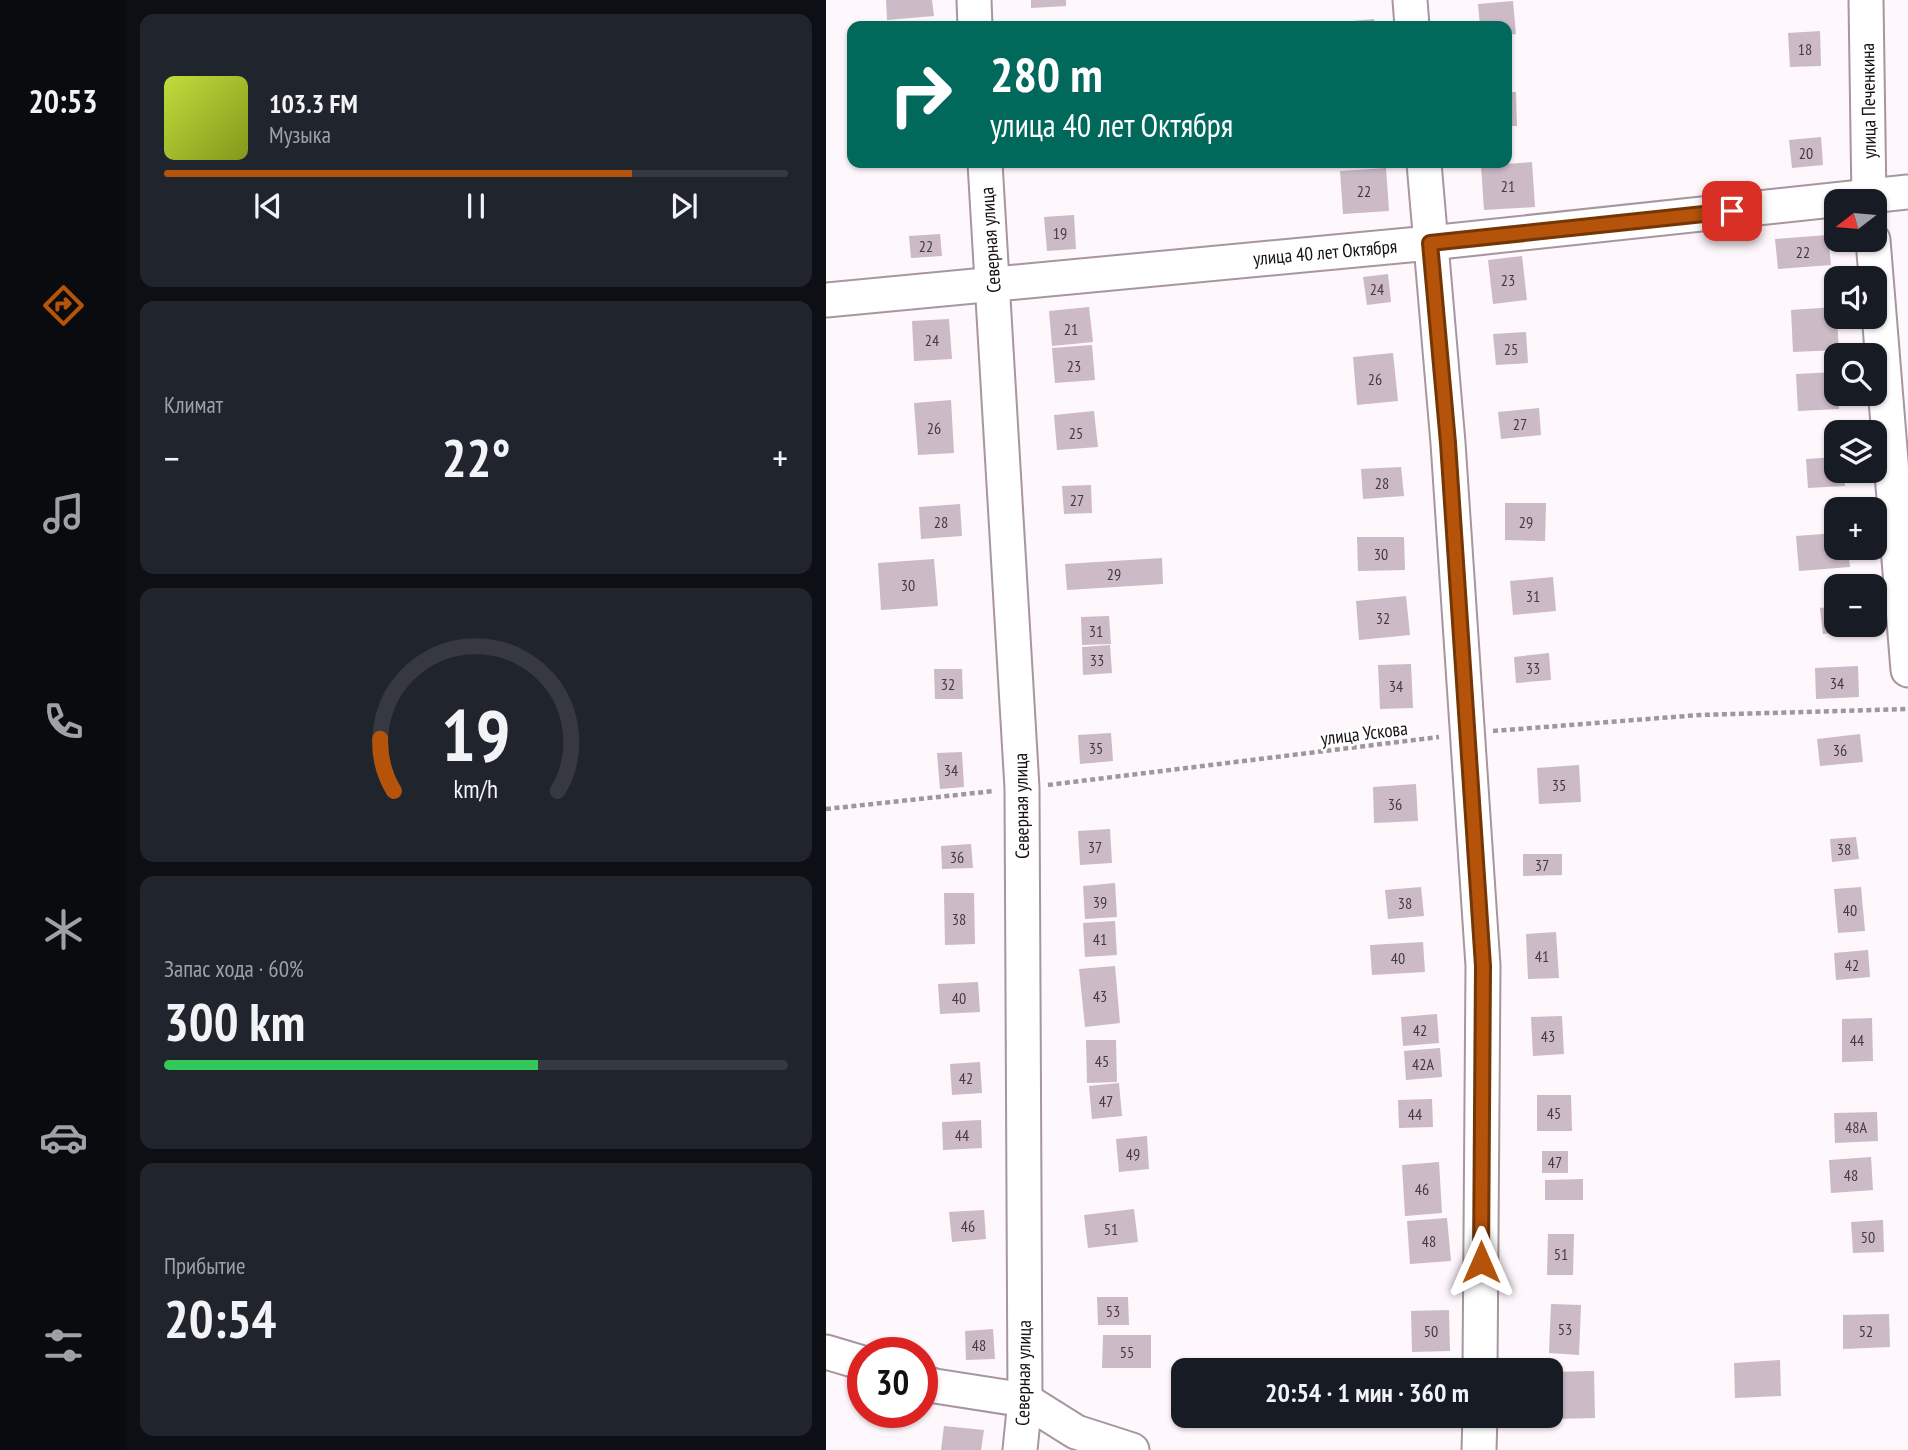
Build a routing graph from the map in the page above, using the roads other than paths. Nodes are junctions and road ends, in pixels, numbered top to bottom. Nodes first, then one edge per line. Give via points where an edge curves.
1 (974, 0) edge
2 (1410, 0) edge
3 (1866, 0) edge
4 (975, 21) edge
5 (1412, 21) edge
6 (985, 168) edge
7 (1424, 168) edge
8 (1869, 189) edge
9 (1908, 192) edge
10 (1887, 196) edge
11 (1824, 204) edge
12 (1430, 243) junction
13 (1874, 252) edge
14 (993, 284) junction
15 (826, 300) edge
16 (1908, 670) edge
17 (826, 1352) edge
18 (847, 1358) edge
19 (1480, 1358) edge
20 (938, 1386) edge
21 (1025, 1400) junction
22 (1480, 1428) edge
23 (1020, 1450) edge
24 (1132, 1450) edge
25 (1479, 1450) edge

1 - 4 street
2 - 5 street
3 - 8 street, улица Печенкина
6 - 14 street, Северная улица
7 - 12 street
9 - 10 street, улица 40 лет Октября
11 - 12 street, улица 40 лет Октября
12 - 14 street, улица 40 лет Октября
12 - 19 street via 1483,966
13 - 16 street
14 - 15 street, улица 40 лет Октября
14 - 21 street, Северная улица via 1022,788
17 - 18 street
20 - 21 street
21 - 23 street, Северная улица
21 - 24 street via 1076,1432
22 - 25 street

